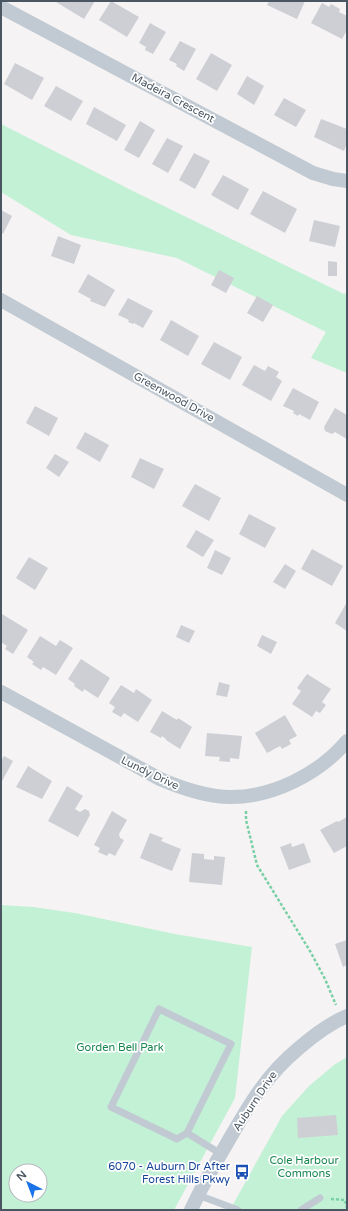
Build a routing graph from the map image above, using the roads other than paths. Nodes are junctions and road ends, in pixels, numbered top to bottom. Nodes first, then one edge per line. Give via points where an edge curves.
1 (1, 7) edge
2 (347, 181) edge
3 (1, 300) edge
4 (347, 495) edge
5 (1, 692) edge
6 (347, 741) edge
7 (344, 1017) edge
8 (187, 1133) junction
9 (221, 1154) junction
10 (198, 1195) junction
11 (320, 1198) road end
12 (191, 1210) edge
13 (238, 1210) edge
14 (301, 1210) edge

1 - 2 street, Madeira Crescent via 313,173
3 - 4 street, Greenwood Drive
5 - 6 street, Lundy Drive via 160,779 184,788 227,797 248,796 297,780 319,767
7 - 9 street, Auburn Drive via 312,1036 277,1068 247,1108
8 - 8 lane via 231,1044 158,1009 111,1107 177,1139
8 - 9 lane
9 - 10 street, Auburn Drive
10 - 12 street, Auburn Drive
10 - 13 lane
11 - 14 lane

